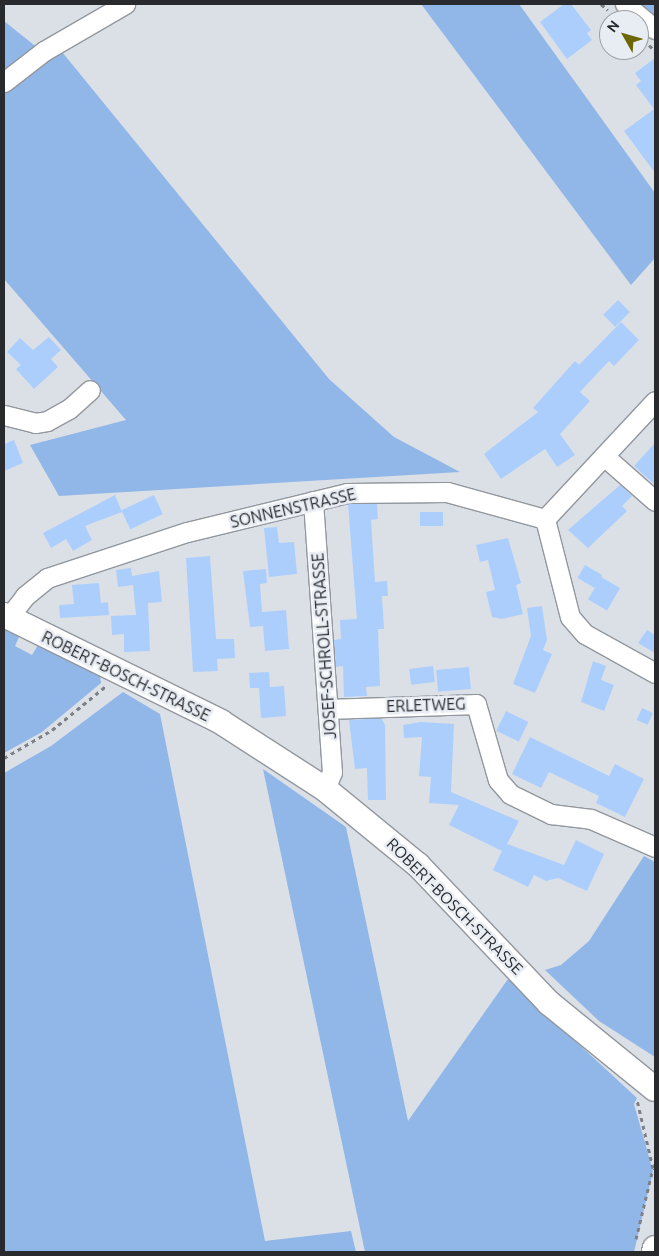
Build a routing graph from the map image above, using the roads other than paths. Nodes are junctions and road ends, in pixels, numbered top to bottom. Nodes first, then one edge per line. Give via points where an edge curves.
1 (125, 4) edge
2 (625, 4) edge
3 (655, 30) edge
4 (4, 82) edge
5 (90, 390) dead end
6 (655, 401) edge
7 (4, 415) edge
8 (604, 456) junction
9 (313, 501) junction
10 (655, 501) edge
11 (545, 518) junction
12 (6, 617) edge
13 (655, 674) edge
14 (328, 709) junction
15 (325, 789) junction
16 (655, 848) edge
17 (652, 1086) edge

1 - 4 street via 44,51
2 - 3 street
5 - 7 street via 69,409 47,421 35,423
6 - 8 street
8 - 10 street
8 - 11 street
9 - 11 street, SONNENSTRASSE via 382,490 447,492
9 - 12 street, SONNENSTRASSE via 187,532 58,573 28,593
9 - 14 street, JOSEF-SCHROLL-STRASSE
11 - 13 street via 570,617 585,634
12 - 15 main road, ROBERT-BOSCH-STRASSE via 221,722
14 - 15 street, JOSEF-SCHROLL-STRASSE via 332,772
14 - 16 street, ERLETWEG via 476,704 498,780 510,794 551,814 591,819
15 - 17 main road, ROBERT-BOSCH-STRASSE via 418,864 549,1003

